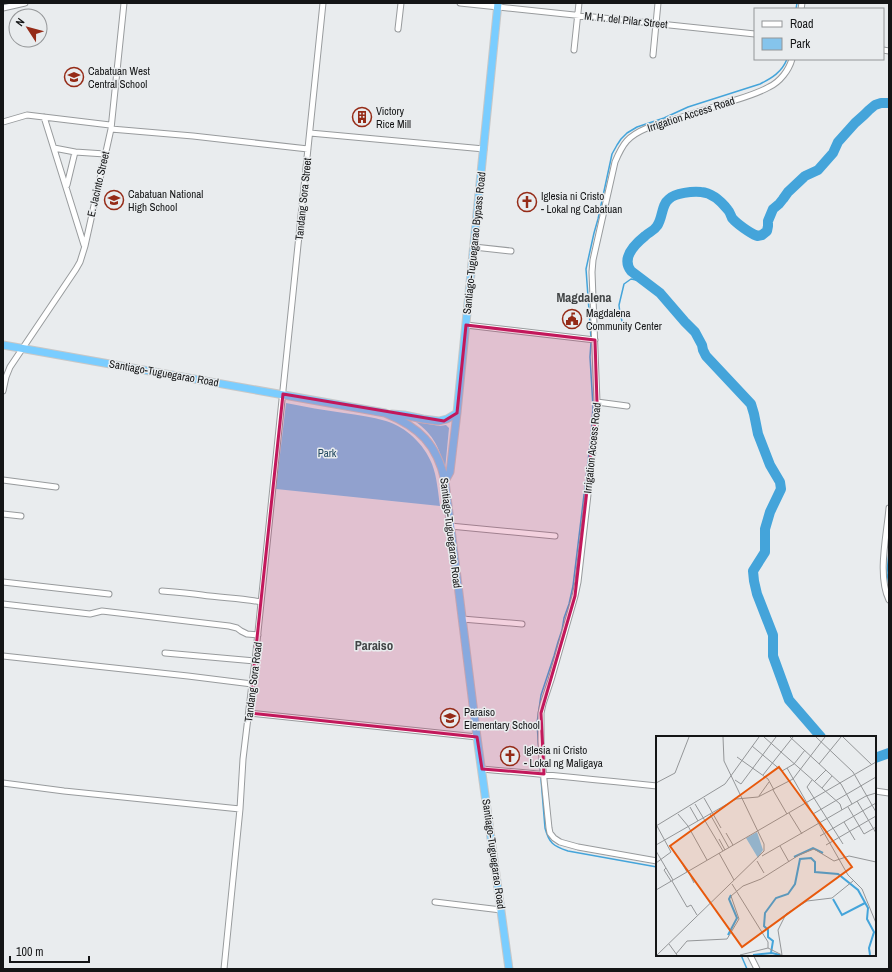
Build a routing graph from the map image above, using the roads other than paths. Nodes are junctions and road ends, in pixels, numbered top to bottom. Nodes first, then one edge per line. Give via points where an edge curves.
1 (25, 3) edge
2 (124, 3) edge
3 (323, 3) edge
4 (401, 3) edge
5 (460, 3) edge
6 (580, 3) edge
7 (658, 3) edge
8 (498, 5) edge
9 (3, 8) edge
10 (578, 15) junction
11 (656, 23) junction
12 (398, 29) dead end
13 (754, 34) edge
14 (574, 50) dead end
15 (653, 55) dead end
16 (792, 60) edge
17 (44, 117) junction
18 (3, 122) edge
19 (111, 127) junction
20 (310, 133) junction
21 (54, 148) junction
22 (308, 149) junction
23 (484, 149) junction
24 (76, 152) junction
25 (105, 154) junction
26 (66, 186) junction
27 (85, 246) junction
28 (474, 247) junction
29 (510, 251) dead end
30 (466, 325) junction
31 (595, 340) junction
32 (3, 345) edge
33 (23, 348) junction
34 (3, 391) edge
35 (284, 394) junction
36 (597, 402) junction
37 (627, 406) dead end
38 (385, 413) junction
39 (457, 413) junction
40 (3, 480) edge
41 (445, 481) junction
42 (56, 487) dead end
43 (889, 508) edge
44 (3, 514) edge
45 (21, 516) dead end
46 (450, 526) junction
47 (555, 536) dead end
48 (3, 582) edge
49 (162, 591) dead end
50 (109, 594) dead end
51 (889, 600) edge
52 (261, 602) junction
53 (3, 604) edge
54 (462, 619) junction
55 (522, 624) dead end
56 (258, 635) junction
57 (165, 653) dead end
58 (3, 656) edge
59 (255, 661) junction
60 (252, 684) junction
61 (249, 714) junction
62 (477, 738) junction
63 (482, 769) junction
64 (544, 774) junction
65 (3, 783) edge
66 (656, 786) edge
67 (876, 791) edge
68 (889, 793) edge
69 (240, 809) junction
70 (656, 861) edge
71 (435, 902) dead end
72 (501, 910) junction
73 (750, 956) edge
74 (224, 969) edge
75 (509, 969) edge
76 (757, 969) edge

1 - 9 street
2 - 19 street, E. Jacinto Street
3 - 20 street, Tandang Sora Street
4 - 12 street
5 - 8 street, M. H. del Pilar Street
6 - 10 street
7 - 11 street
8 - 10 street, M. H. del Pilar Street
8 - 23 highway, Santiago-Tuguegarao Bypass Road
10 - 11 street, M. H. del Pilar Street
10 - 14 street
11 - 13 street, M. H. del Pilar Street
11 - 15 street
16 - 31 street, Irrigation Access Road via 779,80 769,87 647,128 629,138 622,147 615,162 592,266
17 - 18 street via 27,115
17 - 19 street
17 - 21 street
19 - 22 street
19 - 25 street, E. Jacinto Street
20 - 22 street, Tandang Sora Street
20 - 23 street
21 - 24 street
21 - 26 street
22 - 35 street, Tandang Sora Street
23 - 28 highway, Santiago-Tuguegarao Bypass Road
24 - 25 street
24 - 26 street
25 - 27 street, E. Jacinto Street
26 - 27 street
27 - 33 street, E. Jacinto Street via 76,269
28 - 29 street
28 - 30 highway, Santiago-Tuguegarao Bypass Road
30 - 31 street
30 - 39 highway, Santiago-Tuguegarao Bypass Road
31 - 36 street, Irrigation Access Road
32 - 33 highway, Santiago-Tuguegarao Road
33 - 34 street, E. Jacinto Street via 8,372
33 - 35 highway, Santiago-Tuguegarao Road
35 - 38 highway, Santiago-Tuguegarao Road
35 - 52 street, Tandang Sora Road
36 - 37 street
36 - 64 street, Irrigation Access Road via 575,596 541,713
38 - 39 highway via 439,421
38 - 41 highway, Santiago-Tuguegarao Road via 420,432 437,456
39 - 41 highway, Santiago-Tuguegarao Bypass Road via 450,472
40 - 42 street
41 - 46 highway, Santiago-Tuguegarao Road
43 - 51 street via 883,570
44 - 45 street
46 - 47 street
46 - 54 highway, Santiago-Tuguegarao Road
48 - 50 street
49 - 52 street
52 - 56 street, Tandang Sora Road
53 - 56 street via 90,614 102,611 229,626 247,634
54 - 55 street
54 - 62 highway, Santiago-Tuguegarao Road
56 - 59 street, Tandang Sora Road
57 - 59 street
58 - 60 street
59 - 60 street, Tandang Sora Road
60 - 61 street, Tandang Sora Road
61 - 62 street
61 - 69 street, Tandang Sora Road
62 - 63 highway, Santiago-Tuguegarao Road
63 - 64 street
63 - 72 highway, Santiago-Tuguegarao Road
64 - 66 street
64 - 70 street, Irrigation Access Road via 549,828 554,838 578,847
65 - 69 street
67 - 68 street
69 - 74 street, Tandang Sora Road
71 - 72 street
72 - 75 highway, Santiago-Tuguegarao Road
73 - 76 street

